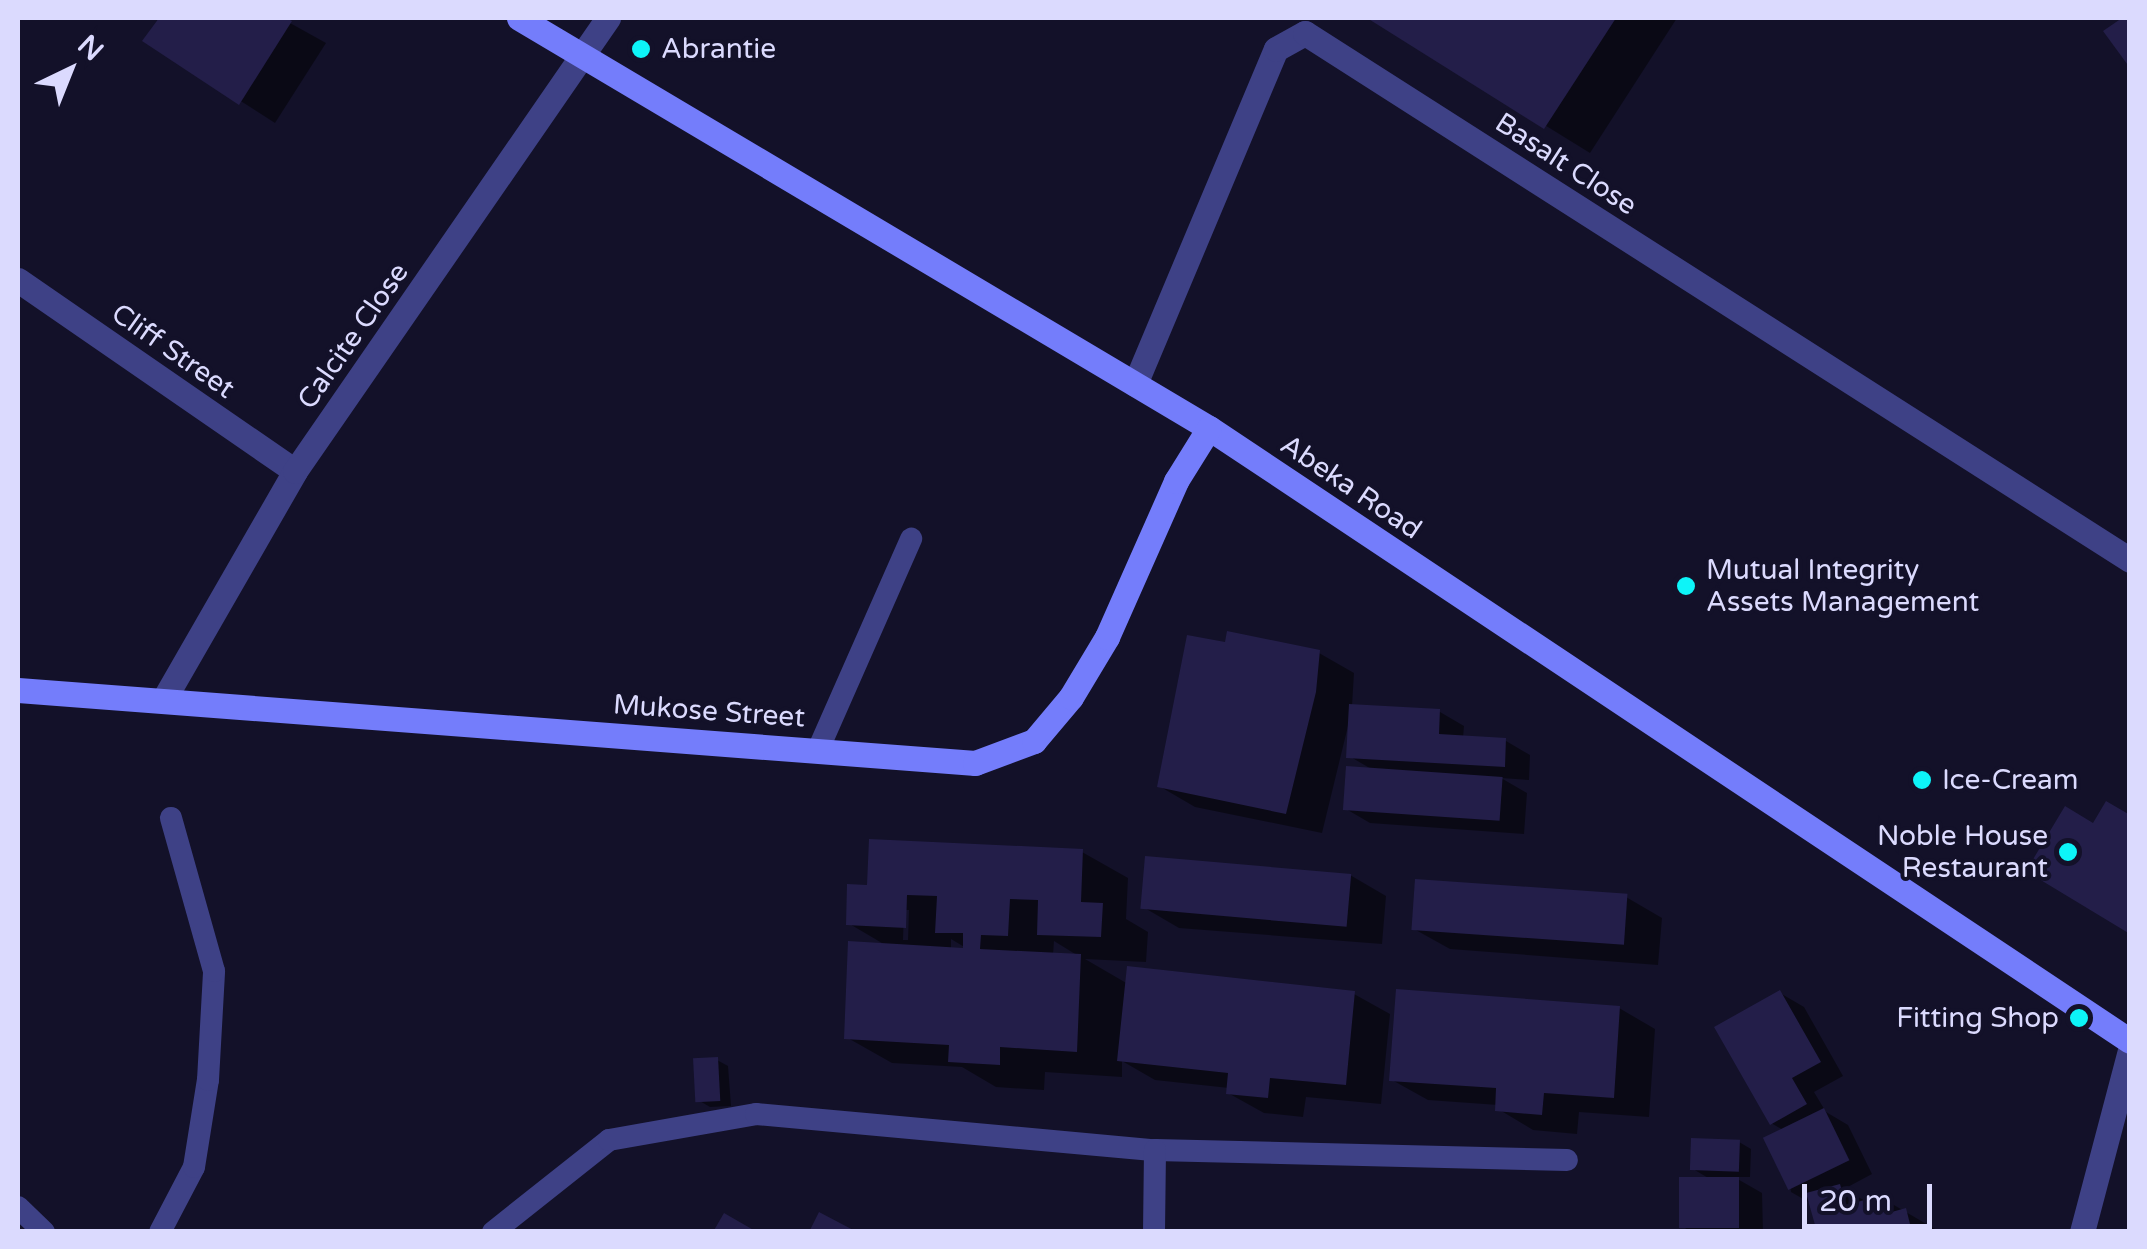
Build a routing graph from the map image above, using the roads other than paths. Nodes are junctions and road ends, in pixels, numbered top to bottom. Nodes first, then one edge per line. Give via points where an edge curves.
1 (519, 18) edge
2 (608, 18) edge
3 (584, 58) junction
4 (18, 280) edge
5 (1135, 384) junction
6 (1208, 428) junction
7 (295, 471) junction
8 (911, 539) dead end
9 (2130, 560) edge
10 (18, 690) edge
11 (164, 699) junction
12 (818, 750) junction
13 (171, 818) dead end
14 (2130, 1041) edge
15 (2130, 1050) edge
16 (1155, 1150) junction
17 (1567, 1160) dead end
18 (18, 1207) edge
19 (44, 1232) edge
20 (160, 1232) edge
21 (493, 1232) edge
22 (1154, 1232) edge
23 (2082, 1232) edge

1 - 3 street, Abeka Road
2 - 3 street, Calcite Close
3 - 5 street, Abeka Road
3 - 7 street, Calcite Close
4 - 7 street, Cliff Street
5 - 6 street, Abeka Road
5 - 9 street, Basalt Close via 1276,50 1304,33
6 - 12 street, Mukose Street via 1176,481 1108,637 1034,741 976,762
6 - 14 street, Abeka Road
7 - 11 street, Calcite Close
8 - 12 lane
10 - 11 street, Mukose Street
11 - 12 street, Mukose Street
13 - 20 lane via 214,971 208,1080 194,1167
15 - 23 street
16 - 17 lane
16 - 21 lane via 756,1114 609,1140
16 - 22 lane
18 - 19 lane

